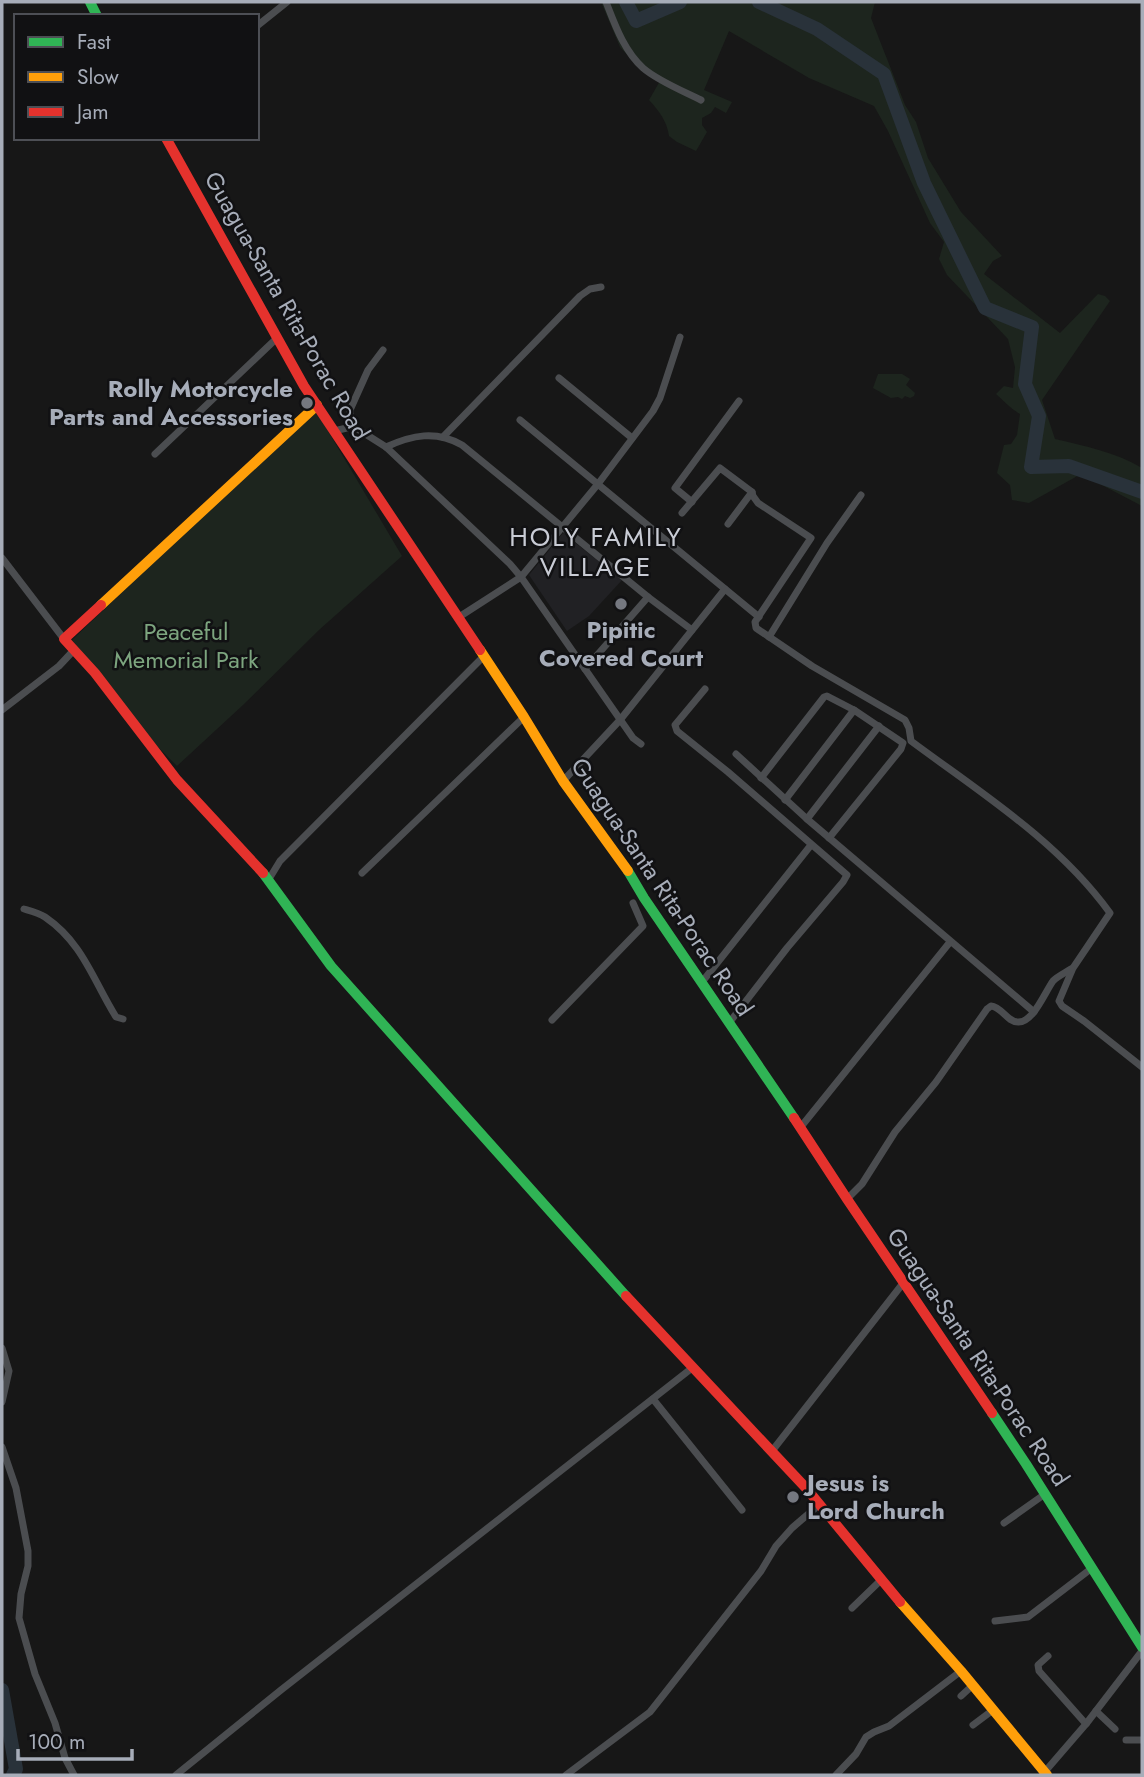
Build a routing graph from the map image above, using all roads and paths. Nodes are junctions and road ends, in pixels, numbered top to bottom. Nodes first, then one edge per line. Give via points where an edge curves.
1 (287, 2) edge
2 (606, 2) edge
3 (259, 24) edge
4 (701, 100) dead end
5 (167, 140) edge
6 (601, 287) dead end
7 (680, 337) dead end
8 (277, 338) junction
9 (383, 350) dead end
10 (559, 378) dead end
11 (739, 401) dead end
12 (317, 405) junction
13 (520, 420) dead end
14 (351, 427) junction
15 (334, 431) junction
16 (443, 437) junction
17 (632, 438) junction
18 (386, 447) junction
19 (155, 454) dead end
20 (598, 484) junction
21 (752, 492) junction
22 (861, 495) dead end
23 (692, 502) junction
24 (682, 513) dead end
25 (728, 524) dead end
26 (562, 527) junction
27 (2, 558) edge
28 (521, 577) junction
29 (724, 589) junction
30 (648, 597) junction
31 (459, 617) junction
32 (759, 617) junction
33 (692, 630) junction
34 (769, 637) junction
35 (64, 639) junction
36 (74, 650) junction
37 (484, 657) junction
38 (585, 669) junction
39 (705, 689) dead end
40 (854, 709) junction
41 (2, 710) edge
42 (524, 717) junction
43 (621, 720) junction
44 (878, 726) junction
45 (641, 744) dead end
46 (736, 754) dead end
47 (761, 778) junction
48 (563, 781) junction
49 (785, 800) junction
50 (807, 819) junction
51 (829, 838) junction
52 (811, 845) junction
53 (362, 873) dead end
54 (269, 879) junction
55 (633, 903) dead end
56 (24, 909) dead end
57 (950, 942) junction
58 (1073, 968) junction
59 (702, 982) junction
60 (1048, 989) junction
61 (1062, 993) junction
62 (1034, 1012) junction
63 (123, 1019) dead end
64 (552, 1020) dead end
65 (729, 1023) junction
66 (1142, 1067) edge
67 (800, 1128) junction
68 (847, 1199) junction
69 (904, 1282) junction
70 (2, 1348) edge
71 (692, 1368) junction
72 (653, 1399) junction
73 (2, 1402) edge
74 (2, 1447) edge
75 (772, 1451) junction
76 (1045, 1494) junction
77 (820, 1504) junction
78 (742, 1510) dead end
79 (1004, 1523) dead end
80 (1092, 1568) junction
81 (881, 1580) junction
82 (852, 1608) dead end
83 (995, 1621) dead end
84 (1142, 1649) edge
85 (1048, 1656) dead end
86 (961, 1671) junction
87 (973, 1685) junction
88 (961, 1696) dead end
89 (993, 1710) junction
90 (1096, 1711) junction
91 (1086, 1724) junction
92 (973, 1725) dead end
93 (1115, 1729) dead end
94 (1126, 1740) dead end
95 (1142, 1740) edge
96 (1044, 1774) edge
97 (74, 1775) edge
98 (176, 1775) edge
99 (566, 1775) edge
100 (836, 1775) edge

1 - 3 street
2 - 4 street via 627,49 645,70
5 - 8 street, Guagua-Santa Rita-Porac Road
6 - 16 street via 580,296
7 - 17 street via 660,398
8 - 12 street, Guagua-Santa Rita-Porac Road
8 - 19 street
9 - 14 street via 349,410
10 - 17 street
11 - 23 street via 675,488
12 - 15 street, Guagua-Santa Rita-Porac Road
12 - 35 street
13 - 20 street
14 - 15 street
14 - 18 street
15 - 31 street, Guagua-Santa Rita-Porac Road
16 - 18 street via 415,436
16 - 26 street via 471,451
17 - 20 street
18 - 28 street
20 - 26 street
20 - 29 street
21 - 23 street via 720,468
21 - 25 street
21 - 32 street via 758,503 811,538
22 - 34 street
23 - 24 street
26 - 28 street
26 - 30 street
27 - 35 street
28 - 31 street
28 - 38 street
29 - 32 street
29 - 33 street
30 - 33 street
30 - 38 street
31 - 37 street, Guagua-Santa Rita-Porac Road
32 - 34 street via 754,625
33 - 43 street
34 - 58 street via 905,720 911,741 996,802 1093,889 1110,913
35 - 36 street
36 - 41 street
36 - 54 street via 177,780
37 - 42 street, Guagua-Santa Rita-Porac Road
37 - 54 street via 280,861
38 - 43 street
39 - 52 street via 675,728
40 - 44 street
40 - 47 street via 824,697
40 - 49 street
42 - 48 street, Guagua-Santa Rita-Porac Road
42 - 53 street
43 - 45 street
43 - 48 street
44 - 50 street
44 - 51 street via 903,746
46 - 47 street
47 - 49 street
48 - 59 street, Guagua-Santa Rita-Porac Road
49 - 50 street
50 - 51 street
51 - 57 street
52 - 59 street
52 - 65 street via 847,875
54 - 71 street via 331,966
55 - 64 street via 643,926
56 - 63 street via 43,915 63,932 93,972 116,1017
57 - 62 street
57 - 67 street
58 - 60 street via 1055,978
58 - 61 street
59 - 65 street, Guagua-Santa Rita-Porac Road
60 - 61 street
60 - 62 street
61 - 66 street via 1062,1006
62 - 68 street via 1020,1023 991,1006
65 - 67 street, Guagua-Santa Rita-Porac Road
67 - 68 street, Guagua-Santa Rita-Porac Road
68 - 69 street, Guagua-Santa Rita-Porac Road
69 - 75 street
69 - 76 street, Guagua-Santa Rita-Porac Road
70 - 73 street via 9,1371
71 - 72 street
71 - 75 street
72 - 78 street
72 - 98 street
74 - 97 street via 16,1488 28,1551 19,1618
75 - 77 street
76 - 79 street
76 - 80 street, Guagua-Santa Rita-Porac Road
77 - 81 street
77 - 99 street via 776,1546 650,1713
80 - 83 street via 1028,1617
80 - 84 street, Guagua-Santa Rita-Porac Road
81 - 82 street
81 - 86 street
84 - 90 street
85 - 91 street via 1038,1671
86 - 87 street
86 - 100 street via 889,1726 866,1737
87 - 88 street
87 - 89 street
89 - 92 street
89 - 96 street
90 - 91 street
90 - 93 street
91 - 96 street
94 - 95 street

